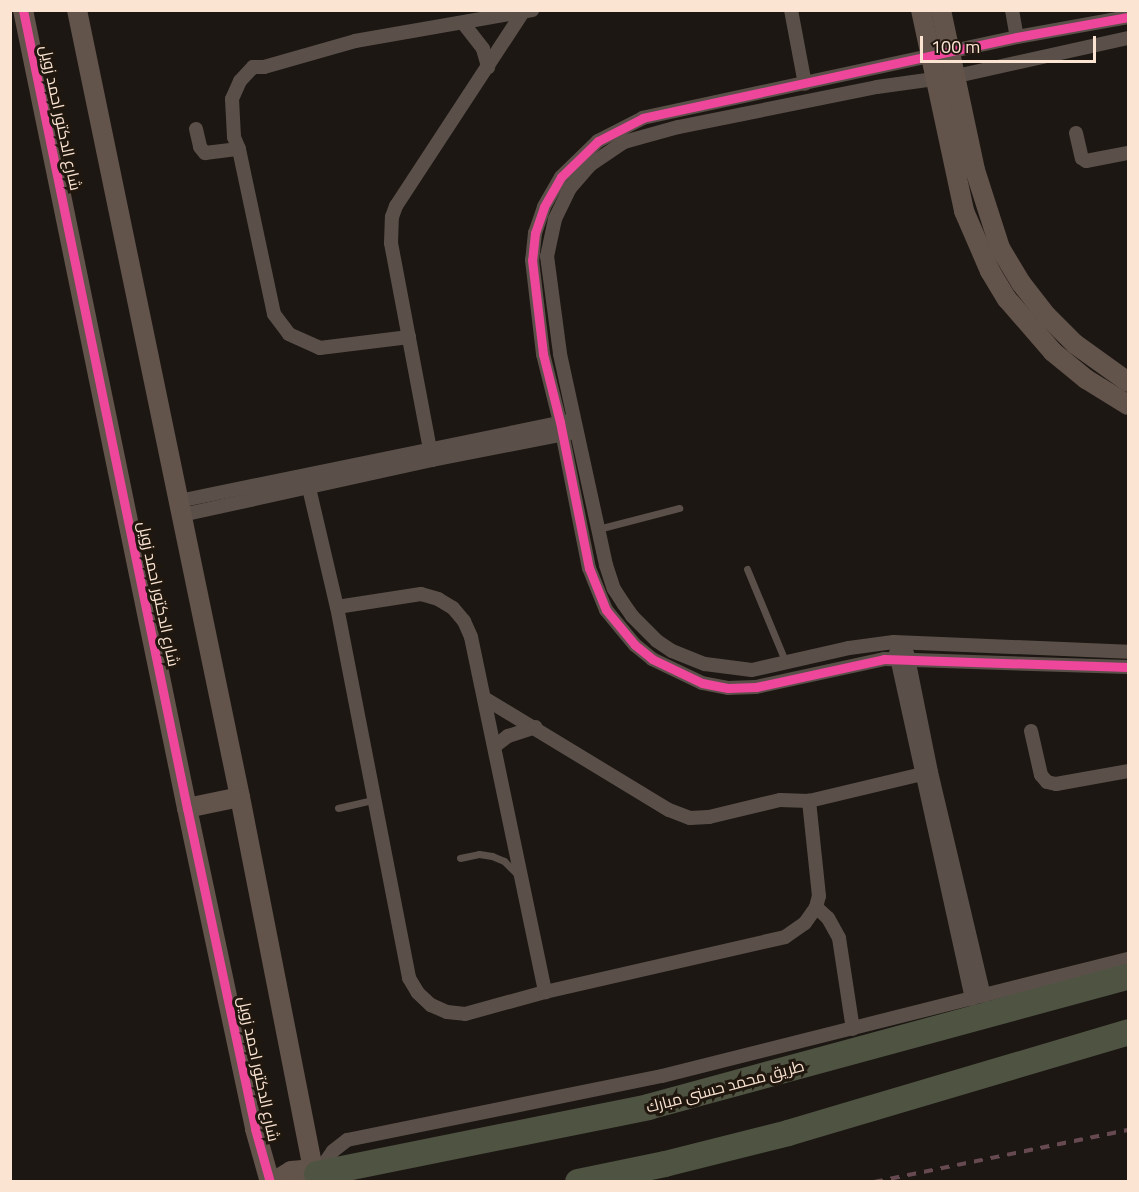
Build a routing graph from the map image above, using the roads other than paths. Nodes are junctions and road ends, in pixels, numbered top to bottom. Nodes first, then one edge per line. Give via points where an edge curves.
1 (23, 10) edge
2 (76, 10) edge
3 (790, 10) edge
4 (921, 10) edge
5 (941, 10) edge
6 (1012, 10) edge
7 (527, 11) edge
8 (1128, 16) edge
9 (463, 23) junction
10 (1017, 37) junction
11 (1128, 38) edge
12 (941, 55) junction
13 (488, 67) junction
14 (946, 77) junction
15 (805, 84) junction
16 (196, 129) dead end
17 (1076, 133) dead end
18 (239, 149) junction
19 (1128, 153) edge
20 (409, 337) junction
21 (1128, 382) edge
22 (1128, 405) edge
23 (569, 427) junction
24 (431, 454) junction
25 (309, 489) junction
26 (181, 508) junction
27 (679, 508) dead end
28 (598, 529) junction
29 (747, 569) dead end
30 (337, 607) junction
31 (900, 642) junction
32 (1128, 652) edge
33 (903, 660) junction
34 (786, 663) junction
35 (1128, 667) edge
36 (484, 698) junction
37 (536, 727) junction
38 (1031, 731) dead end
39 (495, 746) junction
40 (1128, 771) edge
41 (927, 773) junction
42 (240, 797) junction
43 (374, 800) junction
44 (809, 801) junction
45 (187, 808) junction
46 (338, 808) dead end
47 (460, 858) dead end
48 (521, 880) junction
49 (816, 907) junction
50 (1128, 959) edge
51 (1128, 977) edge
52 (544, 992) junction
53 (978, 998) junction
54 (853, 1029) junction
55 (1128, 1032) edge
56 (319, 1176) edge
57 (272, 1182) edge
58 (578, 1182) edge

1 - 45 street, شارع الدكتور احمد زويل
2 - 26 street
3 - 15 street
4 - 12 street
5 - 12 street
6 - 10 street
7 - 9 street
7 - 13 street
8 - 10 street
9 - 13 street via 483,49
9 - 18 street via 355,40 253,67 240,81 232,99 234,137
10 - 12 street
11 - 14 street
12 - 14 street
12 - 15 street
13 - 20 street via 392,217 391,243
14 - 21 street via 1000,248 1046,315 1075,344
14 - 22 street via 964,211 990,271 1025,322 1053,352 1086,379
14 - 23 street via 877,87 658,132 624,142 591,164 563,201 547,256
15 - 23 street via 644,118 598,141 561,177 544,207 532,260 543,354
16 - 18 street via 205,153
17 - 19 street via 1086,161
18 - 20 street via 274,314 289,334 320,348
20 - 24 street
23 - 24 street
23 - 28 street
23 - 33 street via 589,568 596,590 619,628 652,659 702,683 728,688 756,687 872,660
24 - 25 street
24 - 26 street
25 - 26 street
25 - 30 street
26 - 42 street
27 - 28 lane
28 - 34 street via 614,589 632,616 657,641 672,651 720,668 752,670
29 - 34 lane
30 - 36 street via 420,594 453,608 468,629
30 - 43 street
31 - 32 street
31 - 33 street
31 - 34 street via 849,648
33 - 35 street
33 - 41 street
36 - 37 street
36 - 39 street
37 - 39 street via 508,736
37 - 44 street via 669,810 690,818 709,818 780,800
38 - 40 street via 1041,776 1047,782 1056,784
39 - 48 street
41 - 44 street
41 - 53 street
42 - 45 street
42 - 56 street
43 - 46 lane
43 - 52 street via 409,978 418,993 431,1005 465,1014
44 - 49 street via 819,880
45 - 57 street, شارع الدكتور احمد زويل via 255,1129
47 - 48 lane via 492,856 514,869
48 - 52 street
49 - 52 street via 805,923 785,937
49 - 54 street via 828,918 839,938
50 - 53 street
51 - 56 highway, طريق محمد حسنى مبارك via 648,1107
53 - 54 street
54 - 56 street via 662,1076 348,1140 333,1151
55 - 58 highway via 788,1133
56 - 57 street via 291,1171

